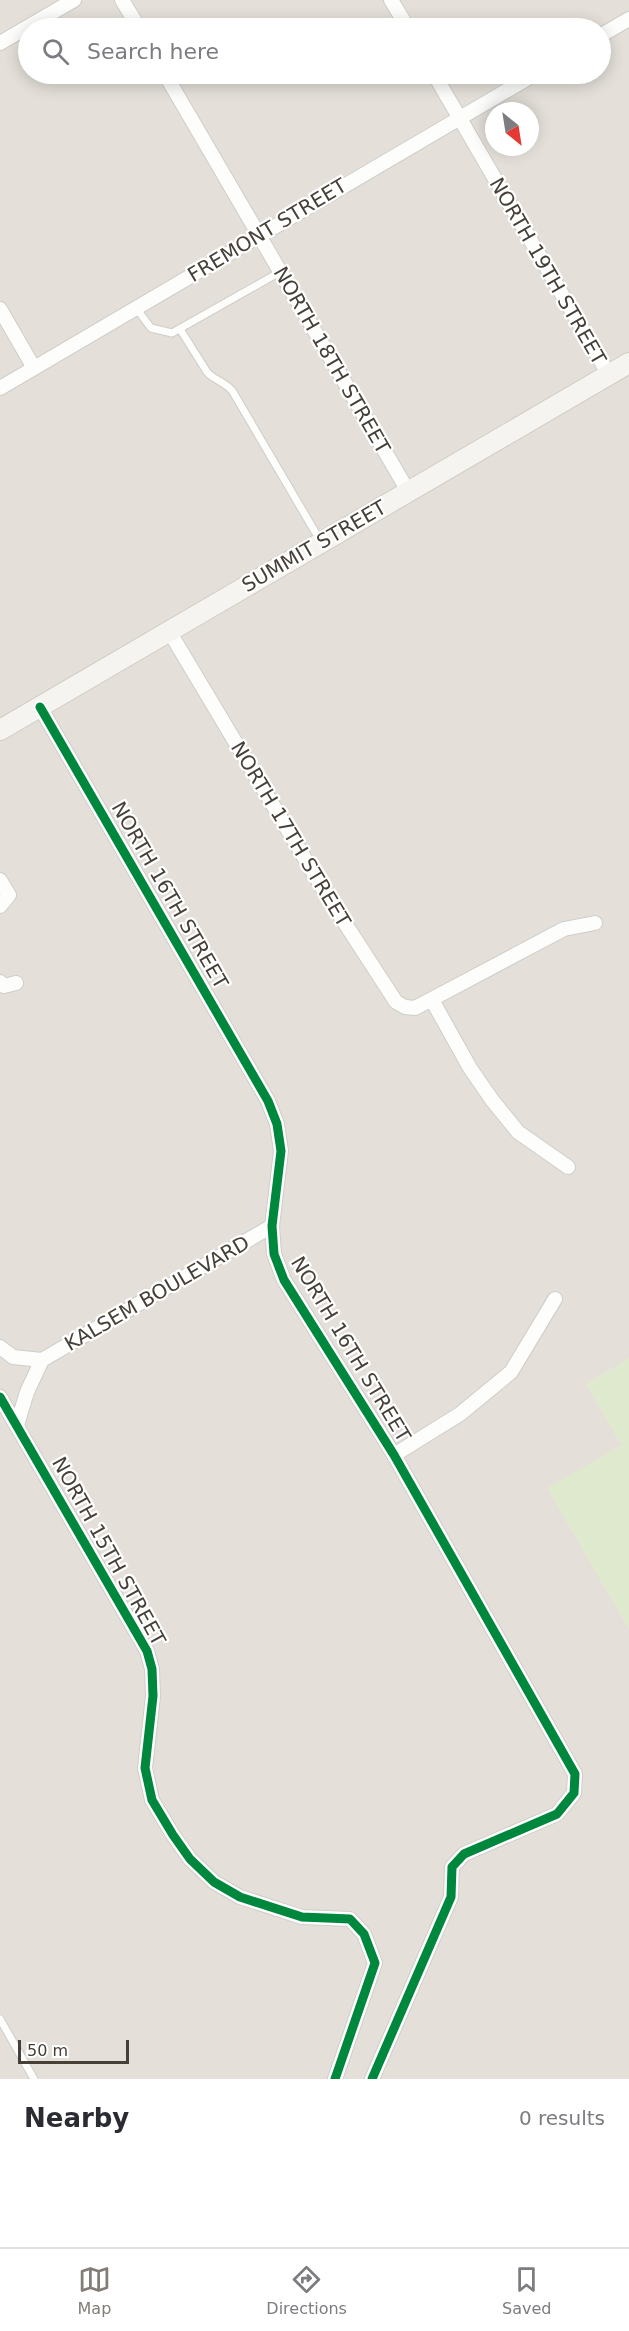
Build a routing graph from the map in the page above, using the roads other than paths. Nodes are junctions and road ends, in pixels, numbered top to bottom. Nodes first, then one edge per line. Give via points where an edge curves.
1 (74, 0) edge
2 (122, 0) edge
3 (391, 0) edge
4 (43, 18) edge
5 (133, 18) edge
6 (402, 18) edge
7 (629, 19) edge
8 (611, 30) edge
9 (18, 33) edge
10 (0, 43) edge
11 (171, 84) edge
12 (440, 84) edge
13 (517, 84) edge
14 (459, 117) junction
15 (259, 235) junction
16 (280, 272) junction
17 (136, 308) junction
18 (0, 309) edge
19 (180, 329) junction
20 (629, 363) edge
21 (34, 368) junction
22 (609, 375) junction
23 (0, 388) edge
24 (408, 491) junction
25 (321, 542) junction
26 (169, 631) junction
27 (40, 706) junction
28 (0, 730) edge
29 (0, 880) edge
30 (0, 906) edge
31 (595, 922) dead end
32 (0, 982) edge
33 (16, 983) dead end
34 (432, 1000) junction
35 (568, 1167) dead end
36 (272, 1226) junction
37 (555, 1299) dead end
38 (0, 1347) edge
39 (42, 1360) junction
40 (0, 1397) edge
41 (17, 1425) junction
42 (394, 1455) junction
43 (0, 2019) edge
44 (30, 2078) edge
45 (334, 2079) edge
46 (372, 2079) edge

1 - 4 street
2 - 5 street
3 - 6 street
7 - 8 street
9 - 10 street
11 - 15 street, NORTH 18TH STREET
12 - 14 street, NORTH 19TH STREET
13 - 14 street, FREMONT STREET
14 - 15 street, FREMONT STREET
14 - 22 street, NORTH 19TH STREET
15 - 16 street, NORTH 18TH STREET
15 - 17 street, FREMONT STREET
16 - 19 lane
16 - 24 street, NORTH 18TH STREET
17 - 19 lane via 151,328 172,333
17 - 21 street, FREMONT STREET
18 - 21 street
19 - 25 lane via 212,378 228,385
20 - 22 main road, SUMMIT STREET
21 - 23 street, FREMONT STREET
22 - 24 main road, SUMMIT STREET
24 - 25 main road, SUMMIT STREET
25 - 26 main road, SUMMIT STREET
26 - 27 main road, SUMMIT STREET
26 - 34 street, NORTH 17TH STREET via 326,894 396,1002 415,1008
27 - 28 main road, SUMMIT STREET
27 - 36 street, NORTH 16TH STREET via 268,1101 277,1124 280,1151
29 - 30 street via 9,896
31 - 34 street, NORTH 17TH STREET via 564,929
32 - 33 street via 4,986
34 - 35 street via 470,1068 511,1124
36 - 39 street, KALSEM BOULEVARD
36 - 42 street, NORTH 16TH STREET via 274,1254 284,1280
37 - 42 street via 511,1372 460,1414
38 - 39 street, KALSEM BOULEVARD via 13,1357
39 - 41 street, KALSEM BOULEVARD
40 - 41 street, NORTH 15TH STREET
41 - 45 street, NORTH 15TH STREET via 147,1651 153,1696 146,1768 152,1800 172,1835 214,1882 240,1897 302,1917 351,1919 364,1934 375,1963
42 - 46 street, NORTH 16TH STREET via 575,1774 574,1793 557,1814 465,1854 452,1867 451,1897
43 - 44 lane

